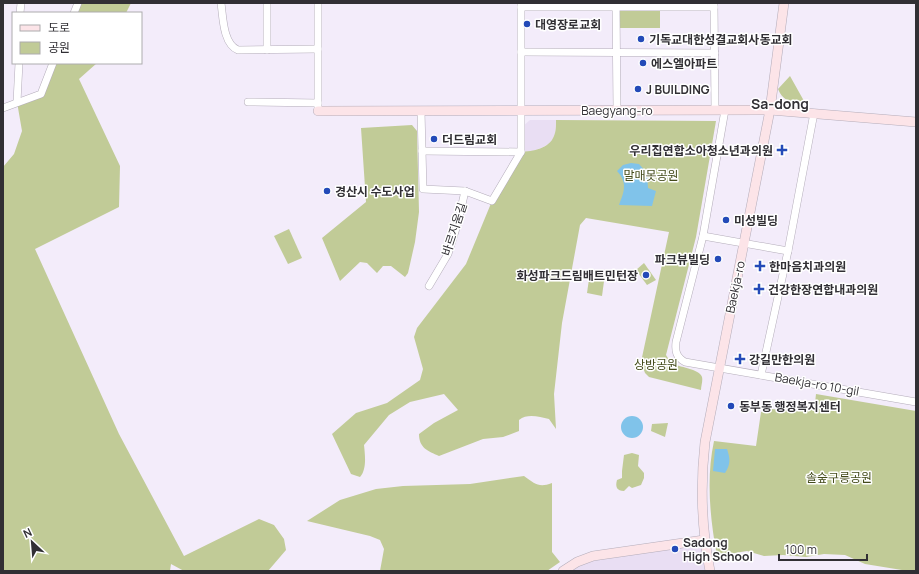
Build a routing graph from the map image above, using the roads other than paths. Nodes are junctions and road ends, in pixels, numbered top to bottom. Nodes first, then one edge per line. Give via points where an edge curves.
1 (221, 3) edge
2 (267, 3) edge
3 (318, 3) edge
4 (784, 3) edge
5 (521, 5) edge
6 (616, 5) edge
7 (714, 5) edge
8 (318, 49) junction
9 (267, 50) junction
10 (521, 52) junction
11 (616, 52) junction
12 (715, 53) junction
13 (19, 64) edge
14 (53, 64) edge
15 (18, 102) junction
16 (248, 102) dead end
17 (318, 107) junction
18 (3, 108) edge
19 (617, 110) junction
20 (715, 110) junction
21 (726, 110) junction
22 (770, 110) junction
23 (421, 111) junction
24 (521, 111) junction
25 (814, 113) junction
26 (916, 122) edge
27 (422, 151) junction
28 (521, 152) junction
29 (465, 191) junction
30 (703, 236) junction
31 (744, 244) junction
32 (788, 251) junction
33 (429, 286) dead end
34 (718, 368) junction
35 (760, 375) junction
36 (916, 402) edge
37 (704, 540) junction
38 (563, 571) edge
39 (710, 571) edge

1 - 9 street via 227,39 233,48
2 - 9 street
3 - 8 street
4 - 22 street, Baekja-ro
5 - 6 street
5 - 10 street
6 - 7 street
6 - 11 street
7 - 12 street
8 - 9 street
8 - 17 street
10 - 11 street
10 - 24 street
11 - 12 street
11 - 19 street
12 - 20 street
13 - 15 street
14 - 15 street via 40,94
15 - 18 street
16 - 17 street, Baegyang-ro
17 - 23 street, Baegyang-ro
19 - 20 street, Baegyang-ro
19 - 24 street, Baegyang-ro
20 - 21 street, Baegyang-ro
21 - 22 street, Baegyang-ro
21 - 30 street
22 - 25 street, Baegyang-ro
22 - 31 street, Baekja-ro
23 - 24 street, Baegyang-ro
23 - 27 street
24 - 28 street
25 - 26 street, Baegyang-ro
25 - 32 street
27 - 28 street
27 - 29 street via 423,189
28 - 29 street via 492,201
29 - 33 street, 바르지움길 via 448,254
30 - 31 street
30 - 34 street, Baekja-ro 10-gil via 675,350 685,362
31 - 32 street
31 - 34 street, Baekja-ro
32 - 35 street
34 - 35 street, Baekja-ro 10-gil
34 - 37 street, Baekja-ro via 702,470
35 - 36 street, Baekja-ro 10-gil
37 - 38 street via 593,556
37 - 39 street, Baekja-ro

